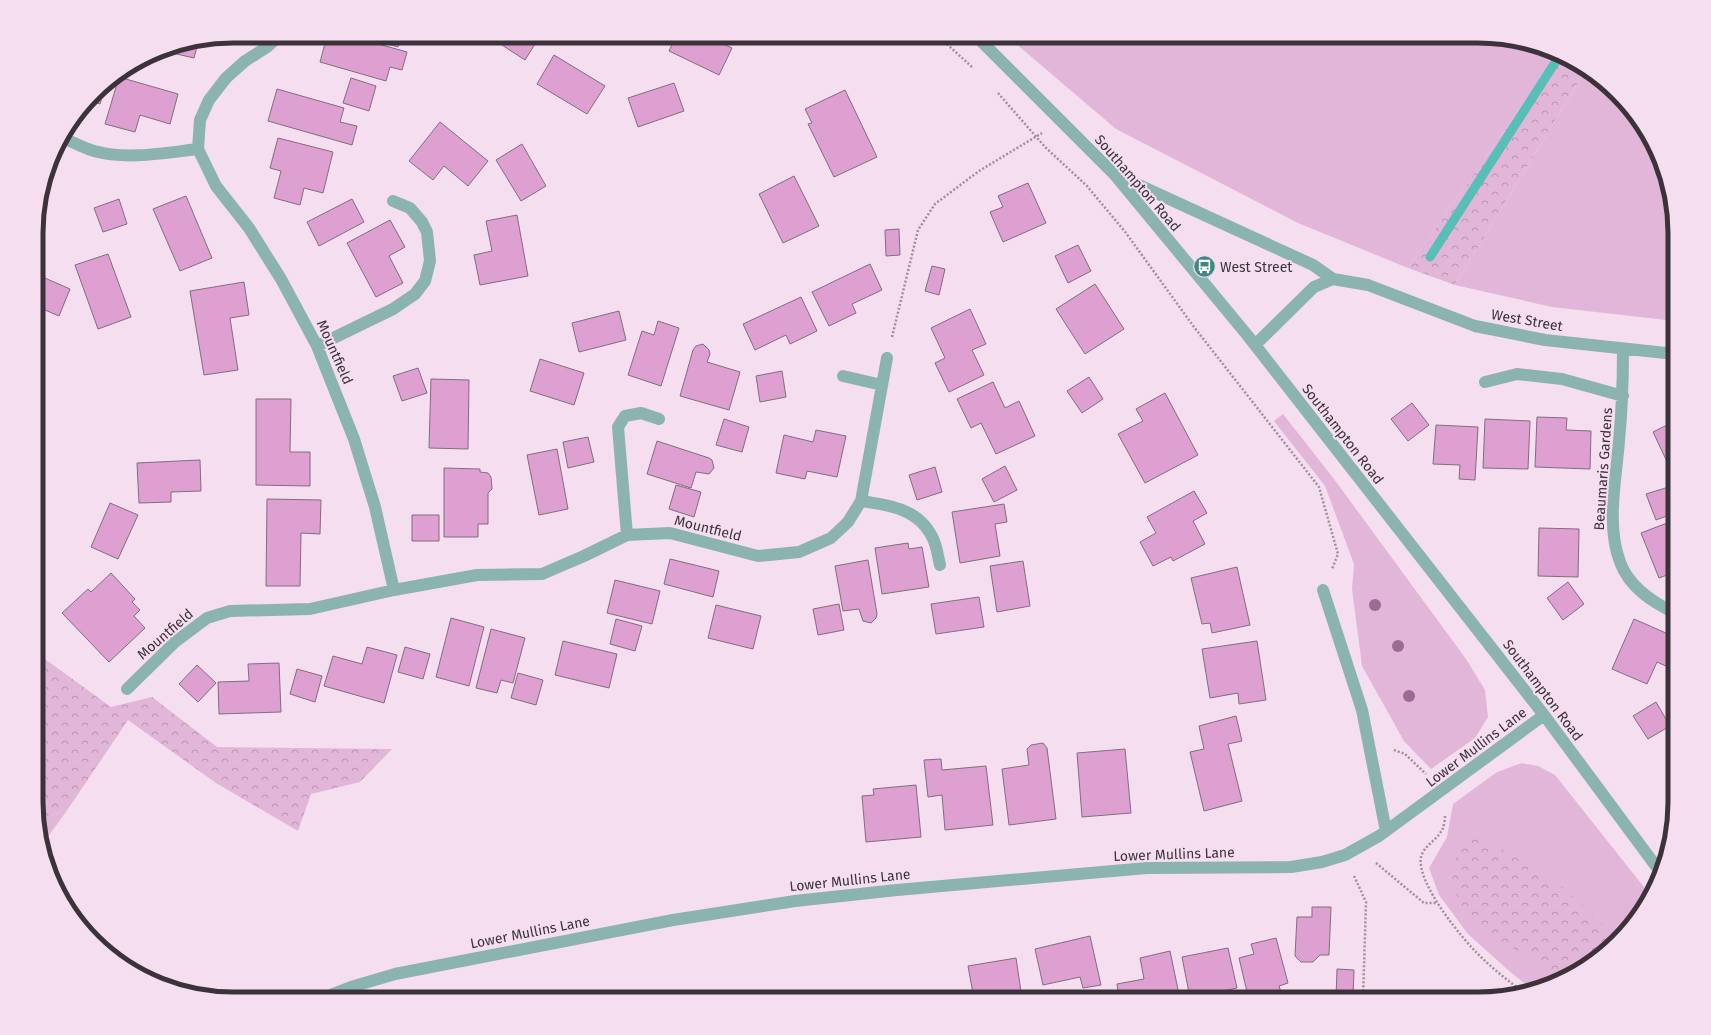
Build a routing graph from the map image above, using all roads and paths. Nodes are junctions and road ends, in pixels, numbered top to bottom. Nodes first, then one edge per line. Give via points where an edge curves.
1 (271, 43) edge
2 (946, 43) edge
3 (983, 43) edge
4 (978, 72) dead end
5 (993, 87) dead end
6 (1063, 121) junction
7 (1036, 136) junction
8 (67, 140) edge
9 (198, 149) junction
10 (1114, 174) junction
11 (393, 201) dead end
12 (1333, 279) junction
13 (1255, 345) junction
14 (317, 346) junction
15 (1623, 349) junction
16 (1668, 353) edge
17 (887, 358) joint
18 (843, 376) dead end
19 (1485, 382) dead end
20 (882, 385) junction
21 (1623, 396) junction
22 (659, 418) dead end
23 (861, 501) junction
24 (627, 535) junction
25 (940, 565) dead end
26 (394, 590) junction
27 (1323, 590) joint
28 (1668, 610) edge
29 (127, 689) dead end
30 (1544, 715) junction
31 (1369, 749) junction
32 (1438, 794) junction
33 (1386, 831) junction
34 (1360, 848) junction
35 (1345, 855) junction
36 (1657, 867) edge
37 (1436, 903) junction
38 (1518, 988) edge
39 (338, 992) edge
40 (1363, 992) edge

1 - 9 street, Mountfield via 226,78 209,100 200,120
2 - 4 path
3 - 6 street, Southampton Road
5 - 7 path
6 - 7 path
6 - 10 street, Southampton Road
7 - 17 path via 979,171 936,204 918,230
7 - 27 path via 1087,186 1126,233 1194,327 1319,487 1338,554
8 - 9 street via 110,153 139,155
9 - 14 street, Mountfield via 216,186 249,228 281,279
10 - 12 street, West Street via 1313,265
10 - 13 street, Southampton Road
11 - 14 street via 410,208 427,232 430,262 425,281 415,294 393,309
12 - 13 street via 1314,287
12 - 15 street, West Street via 1368,285 1475,326 1545,340
13 - 30 street, Southampton Road
14 - 26 street, Mountfield via 354,439 375,507
15 - 16 street, West Street
15 - 21 street, Beaumaris Gardens
17 - 20 street, Mountfield
18 - 20 street
19 - 21 street via 1517,374 1562,378
20 - 23 street, Mountfield
21 - 28 street, Beaumaris Gardens via 1614,537 1620,563 1636,588
22 - 24 street via 641,414 624,416 618,427
23 - 24 street, Mountfield via 848,522 831,538 799,552 758,556 670,533
23 - 25 street via 891,505 907,511 920,520 934,540
24 - 26 street, Mountfield via 542,574 477,575
26 - 29 street, Mountfield via 310,609 230,611 207,618 175,642
27 - 31 street via 1362,710
30 - 32 street, Lower Mullins Lane
30 - 36 street, Southampton Road
31 - 32 path via 1392,749 1405,754 1426,774
31 - 33 street
32 - 33 street, Lower Mullins Lane
32 - 37 path via 1446,815 1443,828 1421,857 1421,867
33 - 34 street, Lower Mullins Lane
34 - 35 street, Lower Mullins Lane
34 - 37 path via 1424,903
35 - 39 street, Lower Mullins Lane via 1291,867 1147,868 795,901 673,920 395,974
35 - 40 path via 1366,902
37 - 38 path via 1480,957

